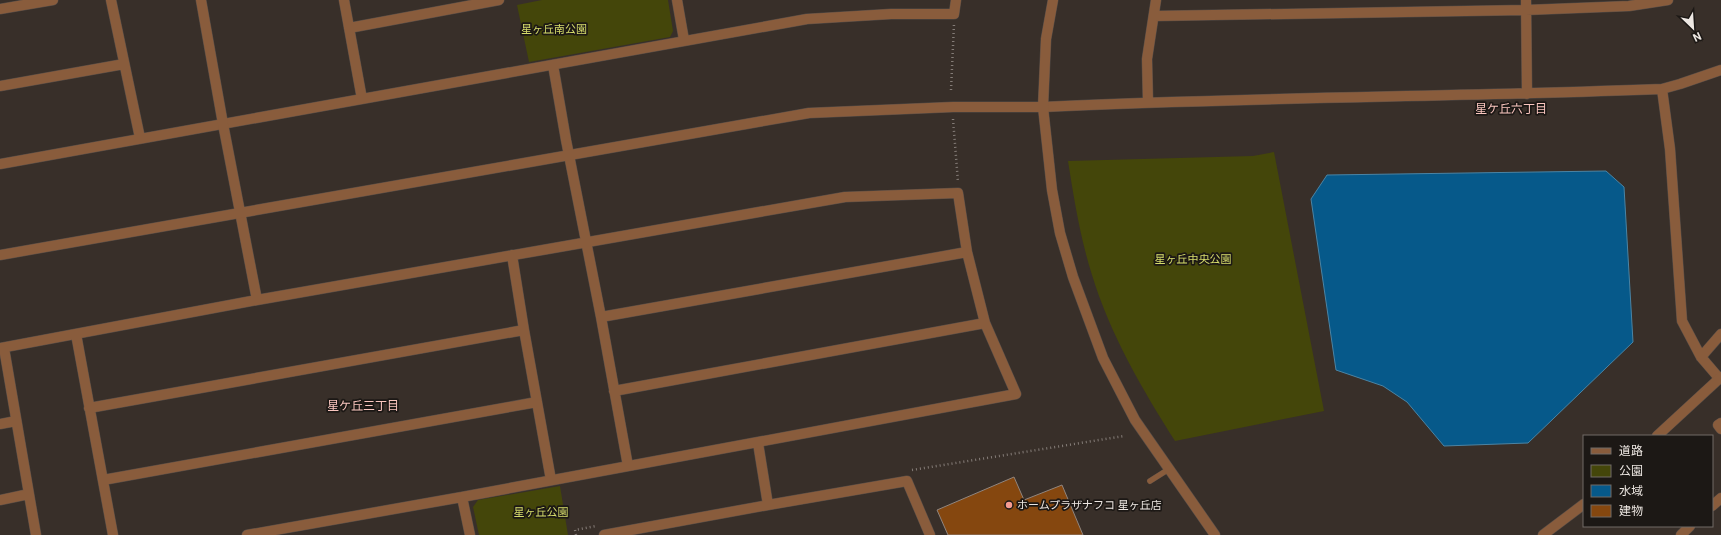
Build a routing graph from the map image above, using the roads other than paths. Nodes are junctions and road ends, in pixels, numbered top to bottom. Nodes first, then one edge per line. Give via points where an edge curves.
1 (53, 0) edge
2 (111, 0) edge
3 (201, 0) edge
4 (344, 0) edge
5 (499, 0) edge
6 (677, 0) edge
7 (956, 0) edge
8 (1053, 0) edge
9 (1156, 0) edge
10 (1668, 0) edge
11 (1526, 5) edge
12 (0, 9) edge
13 (1154, 16) junction
14 (349, 28) junction
15 (684, 40) junction
16 (124, 64) junction
17 (553, 65) junction
18 (1721, 70) edge
19 (0, 86) edge
20 (1662, 89) junction
21 (1527, 94) junction
22 (362, 99) junction
23 (1148, 102) junction
24 (1043, 107) junction
25 (222, 124) junction
26 (140, 138) junction
27 (568, 154) junction
28 (0, 164) edge
29 (240, 212) junction
30 (586, 242) junction
31 (966, 252) junction
32 (0, 254) edge
33 (512, 255) junction
34 (257, 300) junction
35 (601, 317) junction
36 (985, 323) junction
37 (524, 330) junction
38 (76, 334) junction
39 (1721, 334) edge
40 (2, 348) edge
41 (1701, 357) junction
42 (1720, 377) edge
43 (614, 391) junction
44 (537, 402) junction
45 (89, 408) junction
46 (16, 421) junction
47 (1721, 423) edge
48 (0, 424) edge
49 (1721, 429) edge
50 (1658, 435) edge
51 (758, 443) junction
52 (628, 466) junction
53 (1169, 468) junction
54 (103, 480) junction
55 (551, 480) junction
56 (1150, 481) dead end
57 (29, 494) junction
58 (462, 497) junction
59 (1721, 498) edge
60 (0, 500) edge
61 (768, 504) junction
62 (1583, 505) edge
63 (1713, 505) edge
64 (1689, 527) edge
65 (36, 535) edge
66 (113, 535) edge
67 (247, 535) edge
68 (470, 535) edge
69 (604, 535) edge
70 (930, 535) edge
71 (1216, 535) edge
72 (1543, 535) edge
73 (1680, 535) edge

1 - 12 street
2 - 16 street
3 - 25 street
4 - 14 street
5 - 14 street
6 - 15 street
7 - 15 street via 954,14 891,14 807,19
8 - 24 street via 1046,39
9 - 13 street
10 - 11 street via 1629,6
11 - 13 street
11 - 21 street
13 - 23 street via 1147,59
14 - 22 street
15 - 17 street
16 - 19 street
16 - 26 street
17 - 22 street
17 - 27 street
18 - 20 street
20 - 21 street
20 - 41 street via 1670,149 1682,321
21 - 23 street
22 - 25 street
23 - 24 street
24 - 27 street via 953,107 809,113
24 - 53 street via 1060,233 1073,277 1103,358 1135,420
25 - 26 street
25 - 29 street
26 - 28 street
27 - 29 street
27 - 30 street
29 - 32 street
29 - 34 street
30 - 31 street via 845,197 958,194
30 - 33 street
30 - 35 street
31 - 35 street
31 - 36 street
33 - 34 street
33 - 37 street
34 - 38 street
35 - 43 street
36 - 43 street
36 - 51 street via 1016,394
37 - 44 street
37 - 45 street
38 - 40 street
38 - 45 street
39 - 41 street
40 - 46 street
41 - 42 street
42 - 50 street
43 - 52 street
44 - 54 street
44 - 55 street
45 - 54 street
46 - 48 street
46 - 57 street
47 - 49 street via 1718,426
51 - 52 street
51 - 61 street
52 - 55 street
53 - 56 lane
53 - 71 street
54 - 66 street
55 - 58 street
57 - 60 street
57 - 65 street
58 - 67 street
58 - 68 street
59 - 63 street
61 - 69 street
61 - 70 street via 907,481
62 - 72 street
64 - 73 street

